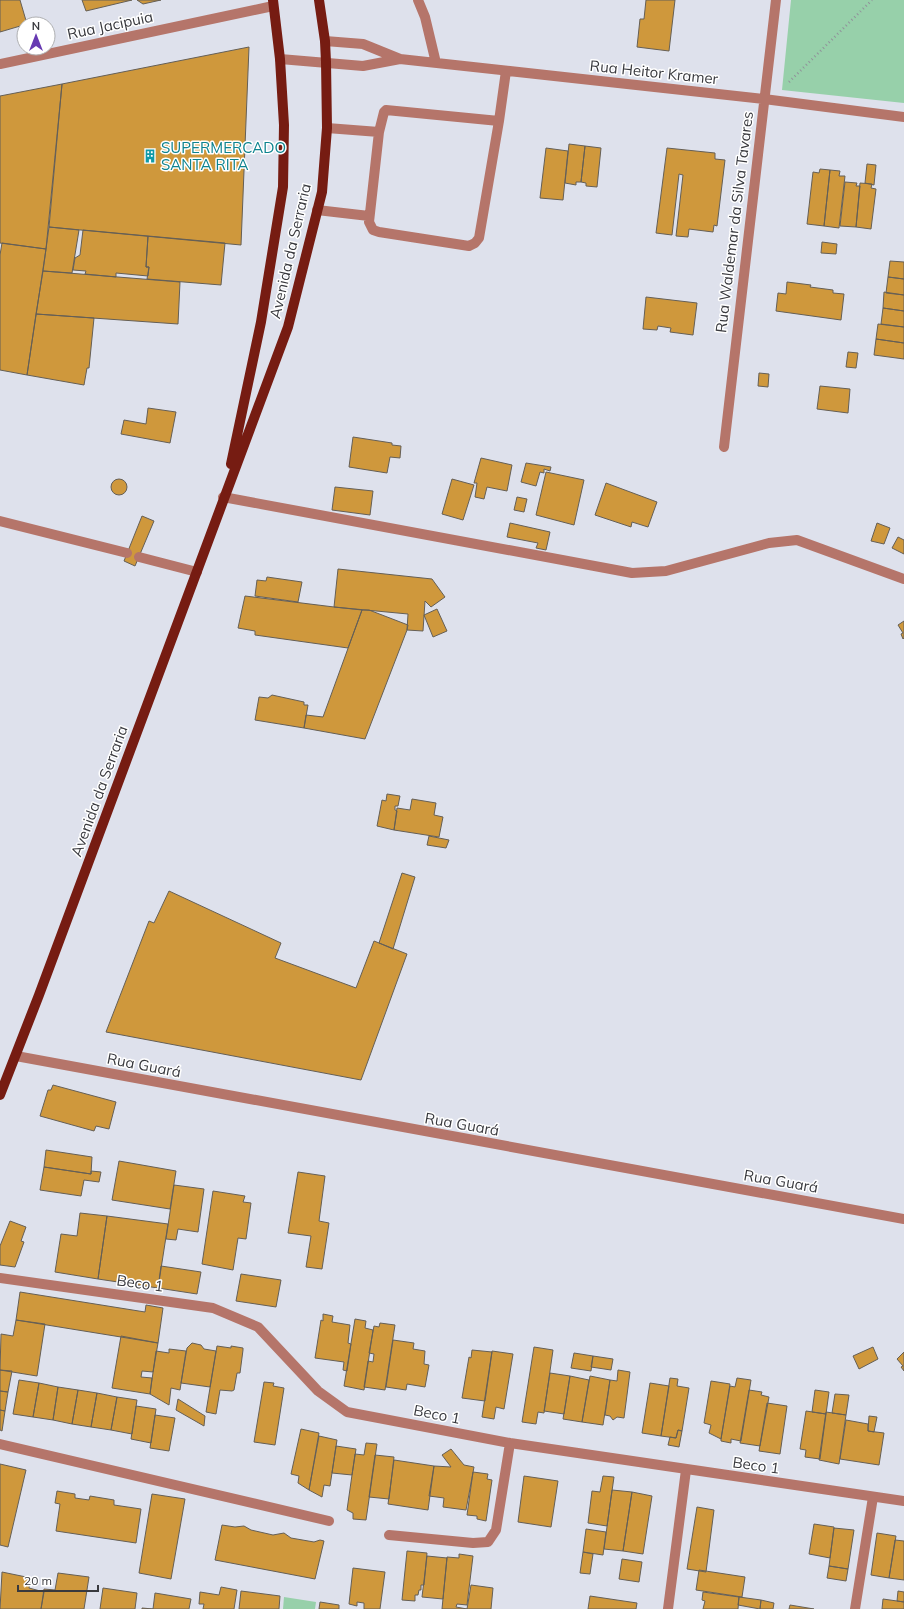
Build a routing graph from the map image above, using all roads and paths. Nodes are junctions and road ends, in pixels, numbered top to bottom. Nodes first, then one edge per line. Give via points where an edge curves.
1 (318, 0) edge
2 (418, 0) edge
3 (776, 0) edge
4 (872, 0) edge
5 (273, 3) edge
6 (325, 41) junction
7 (280, 58) junction
8 (400, 58) junction
9 (326, 62) junction
10 (436, 62) junction
11 (0, 64) edge
12 (506, 70) junction
13 (764, 99) junction
14 (904, 117) edge
15 (499, 122) junction
16 (327, 128) junction
17 (379, 132) junction
18 (317, 210) junction
19 (369, 216) junction
20 (724, 447) dead end
21 (223, 497) junction
22 (0, 521) edge
23 (127, 554) dead end
24 (139, 558) dead end
25 (197, 572) junction
26 (904, 579) edge
27 (16, 1056) junction
28 (0, 1094) edge
29 (904, 1219) edge
30 (0, 1278) edge
31 (510, 1443) junction
32 (0, 1444) edge
33 (686, 1470) junction
34 (872, 1497) junction
35 (904, 1501) edge
36 (329, 1521) dead end
37 (388, 1535) dead end
38 (668, 1609) edge
39 (855, 1609) edge

1 - 6 main road, Avenida da Serraria
2 - 10 street
3 - 13 street, Rua Waldemar da Silva Tavares
4 - 13 path via 782,90
5 - 7 main road, Avenida da Serraria
5 - 11 street, Rua Jacipuia
6 - 8 street, Rua Heitor Kramer via 363,44
6 - 9 main road, Avenida da Serraria
7 - 9 street, Rua Heitor Kramer
7 - 21 main road, Avenida da Serraria via 284,126 283,187 262,322
8 - 9 street, Rua Heitor Kramer via 363,66
8 - 10 street, Rua Heitor Kramer
9 - 16 main road, Avenida da Serraria
10 - 12 street, Rua Heitor Kramer
12 - 13 street, Rua Heitor Kramer
12 - 15 street
13 - 14 street, Rua Heitor Kramer
13 - 20 street, Rua Waldemar da Silva Tavares
15 - 17 street via 386,110 382,114
15 - 19 street via 479,238 475,243 469,246 379,232 373,230 368,222
16 - 17 street
16 - 18 main road, Avenida da Serraria via 322,192
17 - 19 street
18 - 19 street
18 - 21 main road, Avenida da Serraria via 288,327
21 - 25 main road, Avenida da Serraria
21 - 26 street via 632,572 666,571 769,543 797,540
22 - 23 street
24 - 25 street
25 - 27 main road, Avenida da Serraria
27 - 28 main road, Avenida da Serraria
27 - 29 street, Rua Guará
30 - 31 street, Beco 1 via 213,1308 258,1327 318,1391 347,1412
31 - 33 street, Beco 1
31 - 37 street via 496,1530 488,1542 473,1543
32 - 36 street
33 - 34 street, Beco 1
33 - 38 street
34 - 35 street, Beco 1
34 - 39 street

